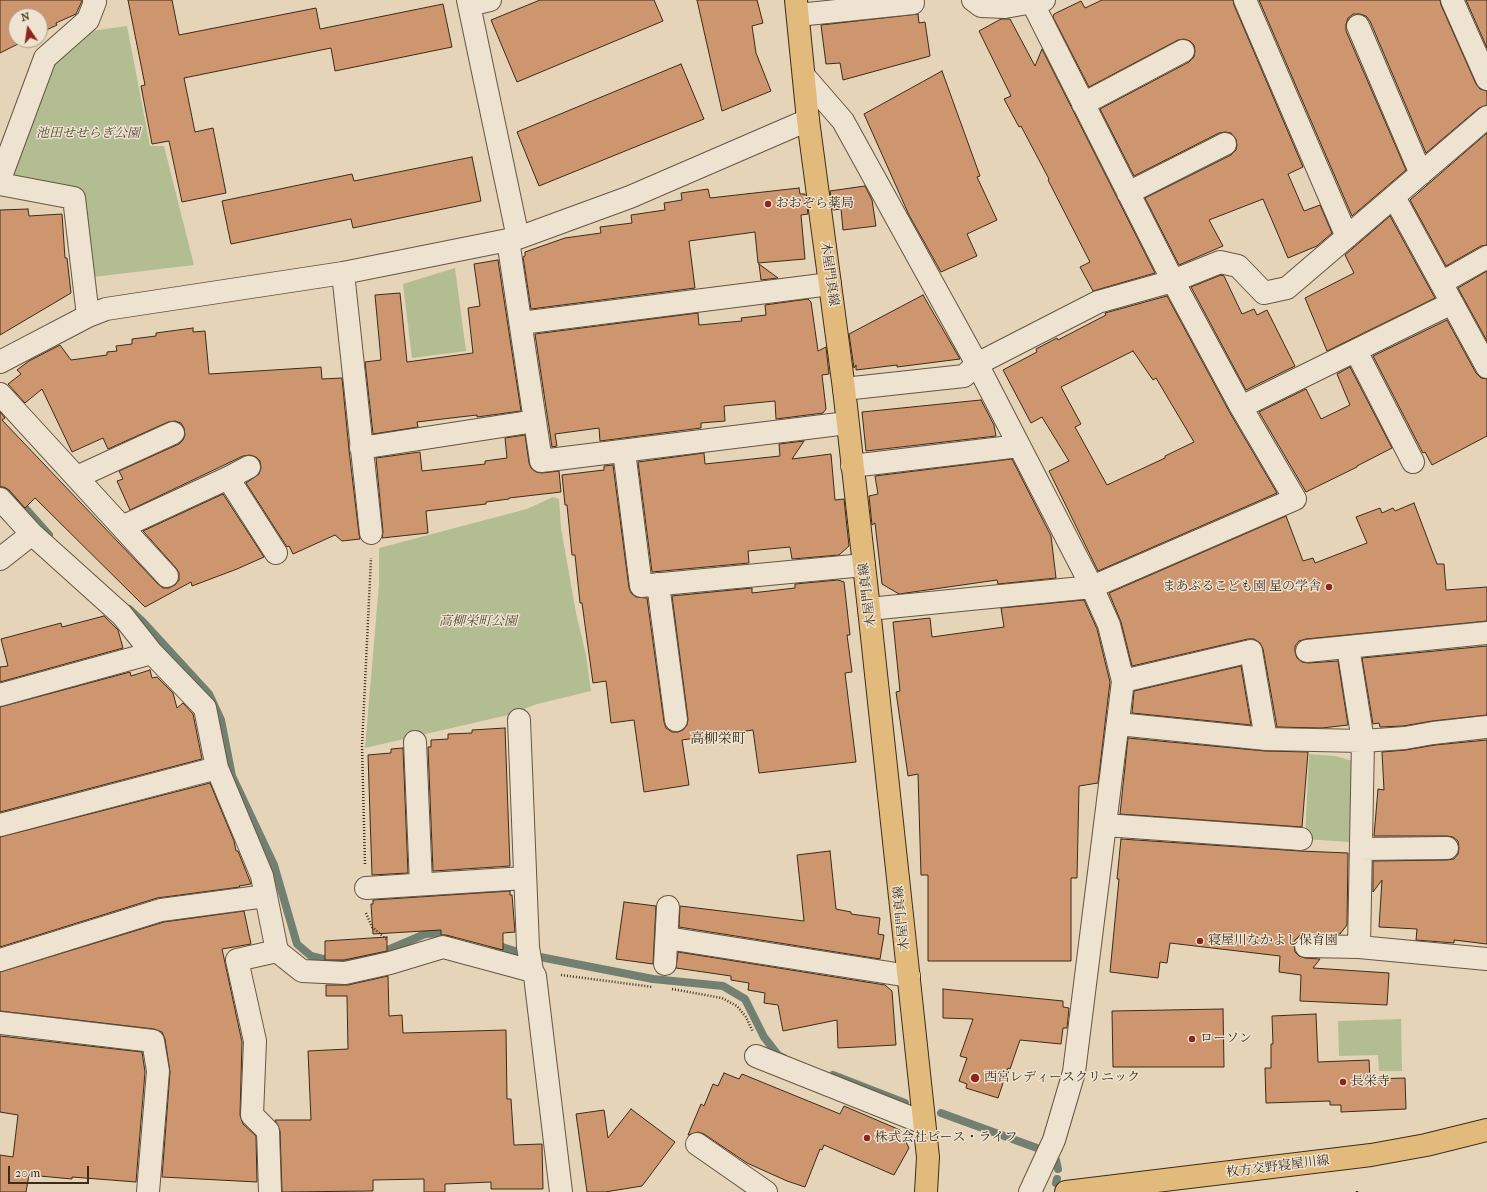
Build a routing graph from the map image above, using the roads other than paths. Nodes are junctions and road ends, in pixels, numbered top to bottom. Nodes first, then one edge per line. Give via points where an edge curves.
1 (94, 0) edge
2 (490, 0) edge
3 (972, 0) edge
4 (1245, 0) edge
5 (1452, 0) edge
6 (1038, 1) edge
7 (468, 2) edge
8 (913, 3) dead end
9 (797, 8) edge
10 (1358, 26) dead end
11 (1183, 51) dead end
12 (804, 76) junction
13 (1487, 79) edge
14 (1083, 104) junction
15 (1487, 117) edge
16 (808, 120) junction
17 (1225, 144) dead end
18 (1, 173) edge
19 (1421, 174) junction
20 (1128, 194) junction
21 (1394, 197) junction
22 (1347, 237) junction
23 (513, 239) junction
24 (1487, 257) edge
25 (343, 273) junction
26 (1173, 281) junction
27 (1441, 283) junction
28 (830, 284) junction
29 (1452, 303) junction
30 (88, 316) junction
31 (521, 323) junction
32 (1356, 351) junction
33 (0, 362) edge
34 (977, 364) junction
35 (1487, 367) edge
36 (844, 389) junction
37 (0, 394) edge
38 (1242, 407) junction
39 (535, 421) junction
40 (847, 423) junction
41 (173, 433) dead end
42 (1019, 446) junction
43 (361, 448) junction
44 (624, 451) junction
45 (1412, 462) dead end
46 (852, 466) junction
47 (249, 467) dead end
48 (77, 477) junction
49 (228, 478) junction
50 (0, 499) edge
51 (122, 527) junction
52 (371, 533) road end
53 (32, 534) junction
54 (276, 553) dead end
55 (0, 559) edge
56 (864, 565) junction
57 (167, 576) dead end
58 (658, 584) junction
59 (1092, 587) junction
60 (869, 609) junction
61 (1487, 633) edge
62 (1348, 647) junction
63 (1307, 651) dead end
64 (152, 653) junction
65 (1123, 681) junction
66 (0, 695) edge
67 (519, 720) dead end
68 (676, 720) dead end
69 (1118, 724) junction
70 (1487, 727) edge
71 (1266, 739) junction
72 (1363, 741) junction
73 (415, 742) dead end
74 (217, 768) junction
75 (0, 825) edge
76 (1105, 825) junction
77 (1300, 839) dead end
78 (1447, 848) dead end
79 (1360, 849) junction
80 (525, 878) junction
81 (421, 884) junction
82 (366, 888) road end
83 (266, 896) junction
84 (668, 907) dead end
85 (667, 938) junction
86 (1306, 946) dead end
87 (1359, 947) junction
88 (277, 951) junction
89 (1487, 959) edge
90 (0, 960) edge
91 (665, 964) dead end
92 (532, 971) junction
93 (909, 976) junction
94 (0, 1023) edge
95 (762, 1059) road end
96 (924, 1123) junction
97 (1487, 1130) edge
98 (697, 1144) dead end
99 (1487, 1146) edge
100 (148, 1192) edge
101 (270, 1192) edge
102 (561, 1192) edge
103 (766, 1192) edge
104 (926, 1192) edge
105 (1030, 1192) edge
106 (1066, 1192) edge
107 (1171, 1192) edge

1 - 18 street via 88,20 45,58
2 - 7 street
3 - 6 street via 981,6 1005,7
4 - 22 street
5 - 13 street
6 - 14 street
7 - 23 street
8 - 9 street
9 - 12 main road, 木屋門真線
10 - 19 street
11 - 14 street
12 - 16 main road, 木屋門真線
12 - 34 street via 843,121
14 - 20 street
15 - 19 street
16 - 23 street via 630,197
16 - 28 main road, 木屋門真線
17 - 20 street
18 - 30 street via 74,198
19 - 21 street
20 - 26 street
21 - 22 street
21 - 27 street
22 - 26 street via 1287,288 1264,293 1238,266 1220,262
23 - 25 street
23 - 31 street
24 - 27 street
25 - 30 street via 106,309
25 - 43 street
26 - 34 street via 1098,302
26 - 38 street
27 - 29 street
28 - 31 street
28 - 36 main road, 木屋門真線
29 - 32 street
29 - 35 street
30 - 33 street
31 - 39 street
32 - 38 street
32 - 45 street
34 - 36 street via 964,376
34 - 42 street
36 - 40 main road, 木屋門真線
37 - 48 street
38 - 59 street via 1295,499
39 - 43 street
39 - 44 street via 541,461
40 - 44 street
40 - 46 main road, 木屋門真線
41 - 48 street
42 - 46 street
42 - 59 street
43 - 52 street
44 - 58 street via 641,586
46 - 56 main road, 木屋門真線
47 - 49 street
48 - 51 street
49 - 51 street
49 - 54 street
50 - 53 street
51 - 57 street
53 - 55 street
53 - 64 street via 122,615
56 - 58 street
56 - 60 main road, 木屋門真線
58 - 68 street
59 - 60 street
59 - 65 street via 1109,625
60 - 93 main road, 木屋門真線
61 - 62 street
62 - 63 street
62 - 72 street
64 - 66 street
64 - 74 street via 205,708
65 - 69 street
65 - 71 street via 1251,650
67 - 80 street
69 - 71 street
69 - 76 street
70 - 72 street
71 - 72 street
72 - 79 street
73 - 81 street
74 - 75 street
74 - 83 street via 262,876
76 - 77 street
76 - 105 street via 1074,1072 1054,1140
78 - 79 street
79 - 87 street
80 - 81 street
80 - 92 street via 528,947
81 - 82 street
83 - 88 street
83 - 90 street via 161,910
84 - 85 street
85 - 91 street
85 - 93 street
86 - 87 street
87 - 89 street
88 - 92 street via 302,971 345,973 443,947
88 - 101 street via 237,960 255,1041 252,1115 268,1131
92 - 102 street via 535,976
93 - 96 main road, 木屋門真線
94 - 100 street via 153,1041 158,1071
95 - 96 street
96 - 104 main road, 木屋門真線 via 928,1157
97 - 106 main road, 枚方交野寝屋川線 via 1370,1155
98 - 103 street
99 - 107 main road, 枚方交野寝屋川線 via 1347,1171

